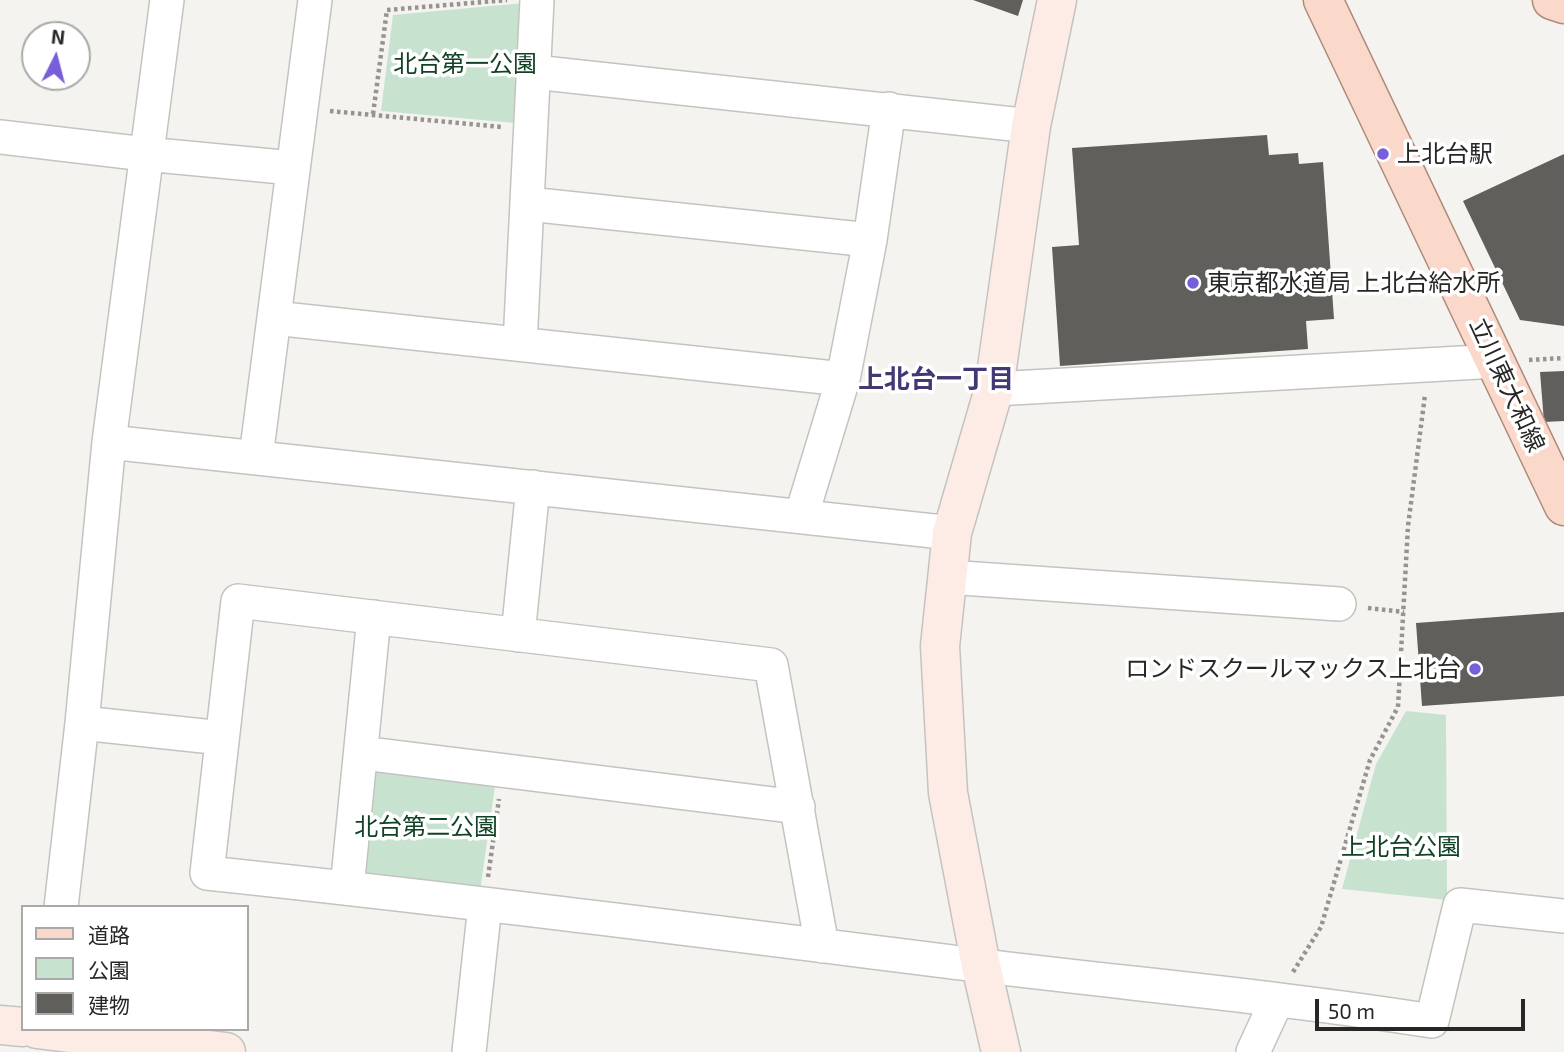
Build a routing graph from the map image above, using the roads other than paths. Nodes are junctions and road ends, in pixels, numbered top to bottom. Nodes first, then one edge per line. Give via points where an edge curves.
1 (167, 0) edge
2 (315, 0) edge
3 (537, 0) edge
4 (1057, 0) edge
5 (1552, 0) edge
6 (1328, 3) edge
7 (1564, 4) edge
8 (534, 72) junction
9 (889, 109) junction
10 (1031, 126) junction
11 (0, 137) edge
12 (145, 154) junction
13 (293, 168) junction
14 (528, 204) junction
15 (870, 240) junction
16 (274, 318) junction
17 (520, 344) junction
18 (1497, 361) junction
19 (843, 379) junction
20 (994, 389) junction
21 (109, 442) junction
22 (256, 457) junction
23 (533, 487) junction
24 (1564, 506) edge
25 (801, 517) junction
26 (951, 533) junction
27 (947, 577) junction
28 (1339, 604) dead end
29 (374, 617) junction
30 (519, 635) junction
31 (82, 723) junction
32 (222, 738) junction
33 (362, 753) junction
34 (798, 807) junction
35 (347, 888) junction
36 (61, 905) edge
37 (485, 905) junction
38 (1564, 916) edge
39 (822, 946) junction
40 (981, 966) junction
41 (1277, 1000) junction
42 (0, 1025) edge
43 (21, 1030) edge
44 (40, 1034) edge
45 (226, 1052) edge
46 (469, 1052) edge
47 (1002, 1052) edge
48 (1253, 1052) edge

1 - 12 street
2 - 13 street
3 - 8 street
4 - 10 street
5 - 7 main road
6 - 18 main road, 立川東大和線
8 - 9 street
8 - 14 street
9 - 10 street
9 - 15 street
10 - 20 street
11 - 12 street
12 - 13 street
12 - 21 street
13 - 16 street
14 - 15 street
14 - 17 street
15 - 19 street
16 - 17 street
16 - 22 street
17 - 19 street
18 - 20 street
18 - 24 main road, 立川東大和線
19 - 25 street
20 - 26 street
21 - 22 street
21 - 31 street
22 - 23 street
23 - 25 street
23 - 30 street
25 - 26 street
26 - 27 street
27 - 28 street
27 - 40 street via 940,646 948,793
29 - 30 street
29 - 32 street via 238,601
29 - 33 street
30 - 34 street via 771,665
31 - 32 street
31 - 36 street
32 - 35 street via 207,873
33 - 34 street
33 - 35 street
34 - 39 street
35 - 37 street
37 - 39 street
37 - 46 street
38 - 41 street via 1460,905 1432,1021
39 - 40 street
40 - 41 street
40 - 47 street
41 - 48 street
42 - 43 street
44 - 45 street

